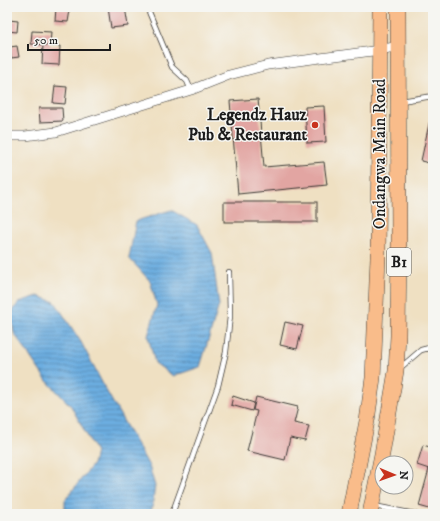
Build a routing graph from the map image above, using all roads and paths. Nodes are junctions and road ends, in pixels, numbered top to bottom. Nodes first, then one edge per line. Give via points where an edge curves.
1 (147, 7) edge
2 (380, 7) edge
3 (398, 7) edge
4 (398, 46) junction
5 (380, 50) junction
6 (191, 90) junction
7 (433, 96) edge
8 (399, 102) junction
9 (7, 136) edge
10 (229, 272) dead end
11 (433, 347) edge
12 (396, 371) junction
13 (371, 510) edge
14 (172, 514) edge
15 (349, 514) edge
16 (415, 514) edge

1 - 6 lane via 172,67
2 - 5 main road, Ondangwa Main Road / B1
3 - 4 main road, Ondangwa Main Road / B1
4 - 5 street
4 - 8 main road, Ondangwa Main Road / B1
5 - 6 street via 268,65 228,75
5 - 15 main road, Ondangwa Main Road / B1 via 378,257 373,378
6 - 9 street via 56,132
7 - 8 lane
8 - 12 main road, Ondangwa Main Road / B1 via 400,241
10 - 14 lane via 230,316 226,352 218,386
11 - 12 lane via 421,350
12 - 13 main road, Ondangwa Main Road / B1
13 - 16 lane

